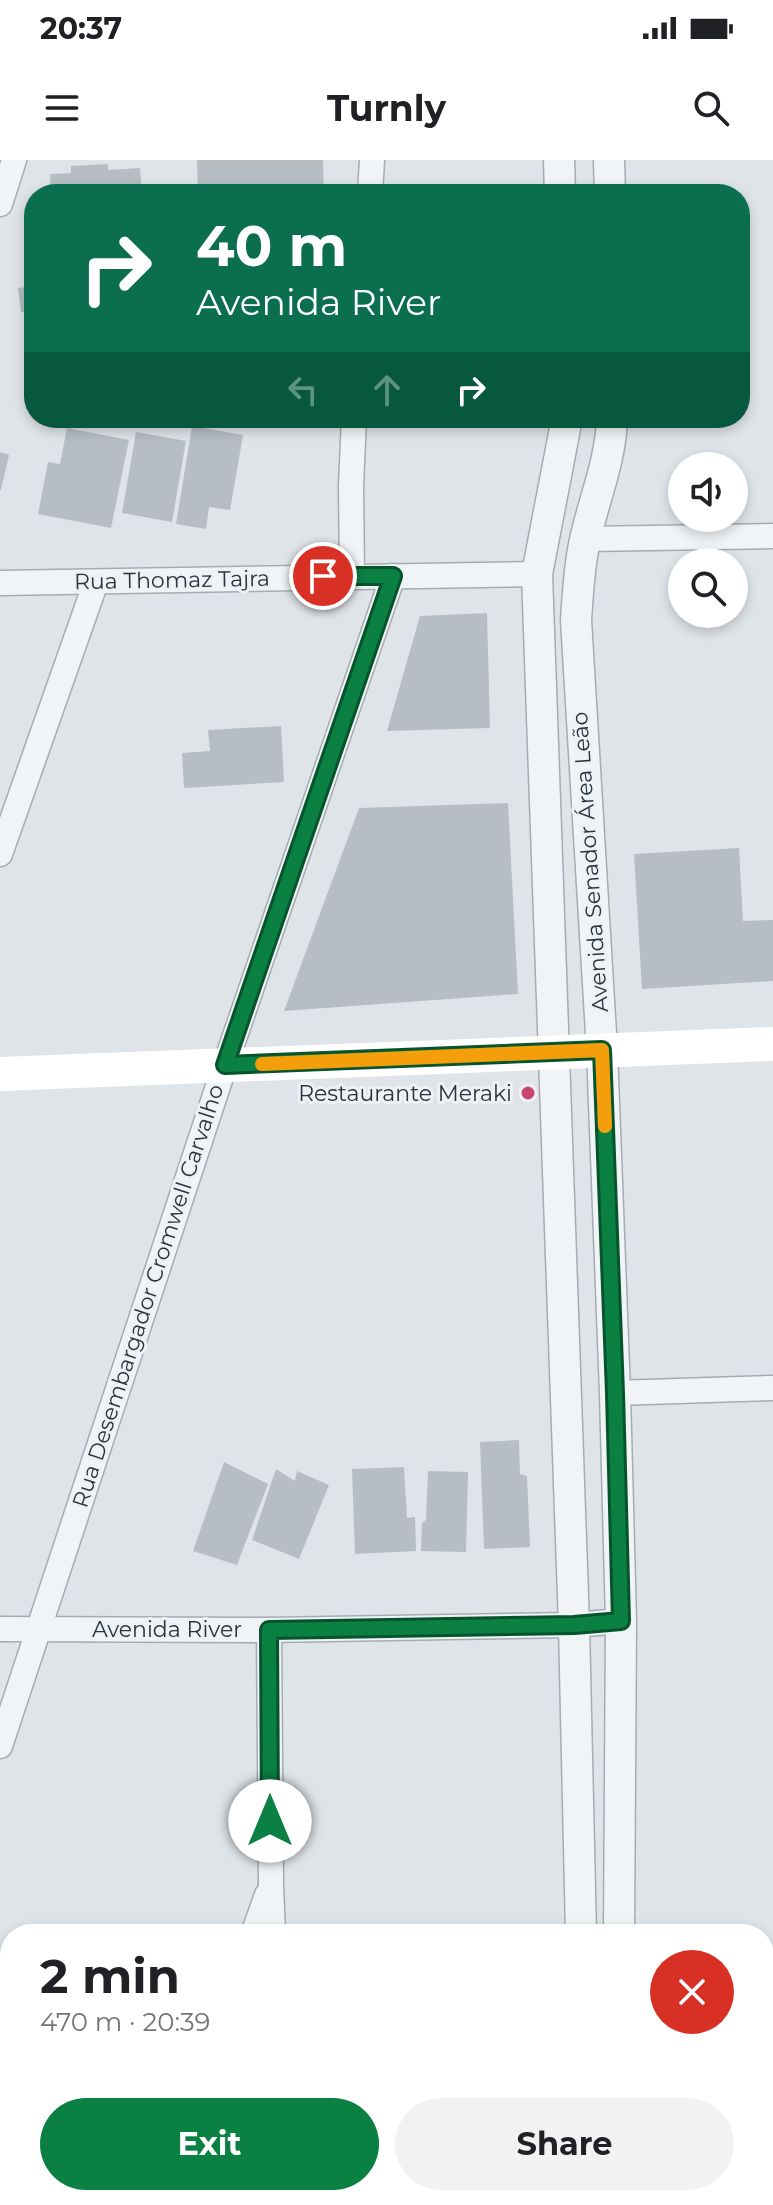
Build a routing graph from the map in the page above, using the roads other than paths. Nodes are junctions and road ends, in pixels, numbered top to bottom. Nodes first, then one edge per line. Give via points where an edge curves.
1 (14, 160) edge
2 (372, 160) edge
3 (559, 160) edge
4 (609, 160) edge
5 (371, 184) edge
6 (560, 184) edge
7 (610, 184) edge
8 (0, 204) edge
9 (354, 428) edge
10 (565, 428) edge
11 (611, 428) edge
12 (773, 536) edge
13 (585, 539) junction
14 (537, 574) junction
15 (352, 576) junction
16 (393, 576) junction
17 (96, 582) junction
18 (0, 583) edge
19 (0, 854) edge
20 (773, 1044) edge
21 (602, 1050) junction
22 (553, 1052) junction
23 (225, 1065) junction
24 (0, 1074) edge
25 (773, 1388) edge
26 (615, 1393) junction
27 (621, 1621) junction
28 (574, 1625) junction
29 (38, 1628) junction
30 (0, 1629) edge
31 (269, 1630) junction
32 (0, 1746) edge
33 (271, 1885) junction
34 (257, 1924) edge
35 (273, 1924) edge
36 (581, 1924) edge
37 (619, 1924) edge

1 - 8 street
2 - 5 street
3 - 6 street
4 - 7 street
9 - 15 street
10 - 14 street, Avenida Senador Área Leão
11 - 13 street, Avenida Senador Área Leão
12 - 13 street
13 - 21 street, Avenida Senador Área Leão via 576,620
14 - 16 street, Rua Thomaz Tajra
14 - 22 street, Avenida Senador Área Leão
15 - 16 street, Rua Thomaz Tajra
15 - 17 street, Rua Thomaz Tajra
16 - 23 street, Rua Desembargador Cromwell Carvalho
17 - 18 street, Rua Thomaz Tajra
17 - 19 street
20 - 21 main road
21 - 22 main road
21 - 26 street, Avenida Senador Área Leão
22 - 23 main road
22 - 28 street, Avenida Senador Área Leão
23 - 24 main road
23 - 29 street, Rua Desembargador Cromwell Carvalho
25 - 26 street
26 - 27 street, Avenida Senador Área Leão
27 - 28 street, Avenida River
27 - 37 street, Avenida Senador Área Leão
28 - 31 street, Avenida River
28 - 36 street, Avenida Senador Área Leão
29 - 30 street, Avenida River
29 - 31 street, Avenida River
29 - 32 street, Rua Desembargador Cromwell Carvalho
31 - 33 street
33 - 34 street
33 - 35 street

